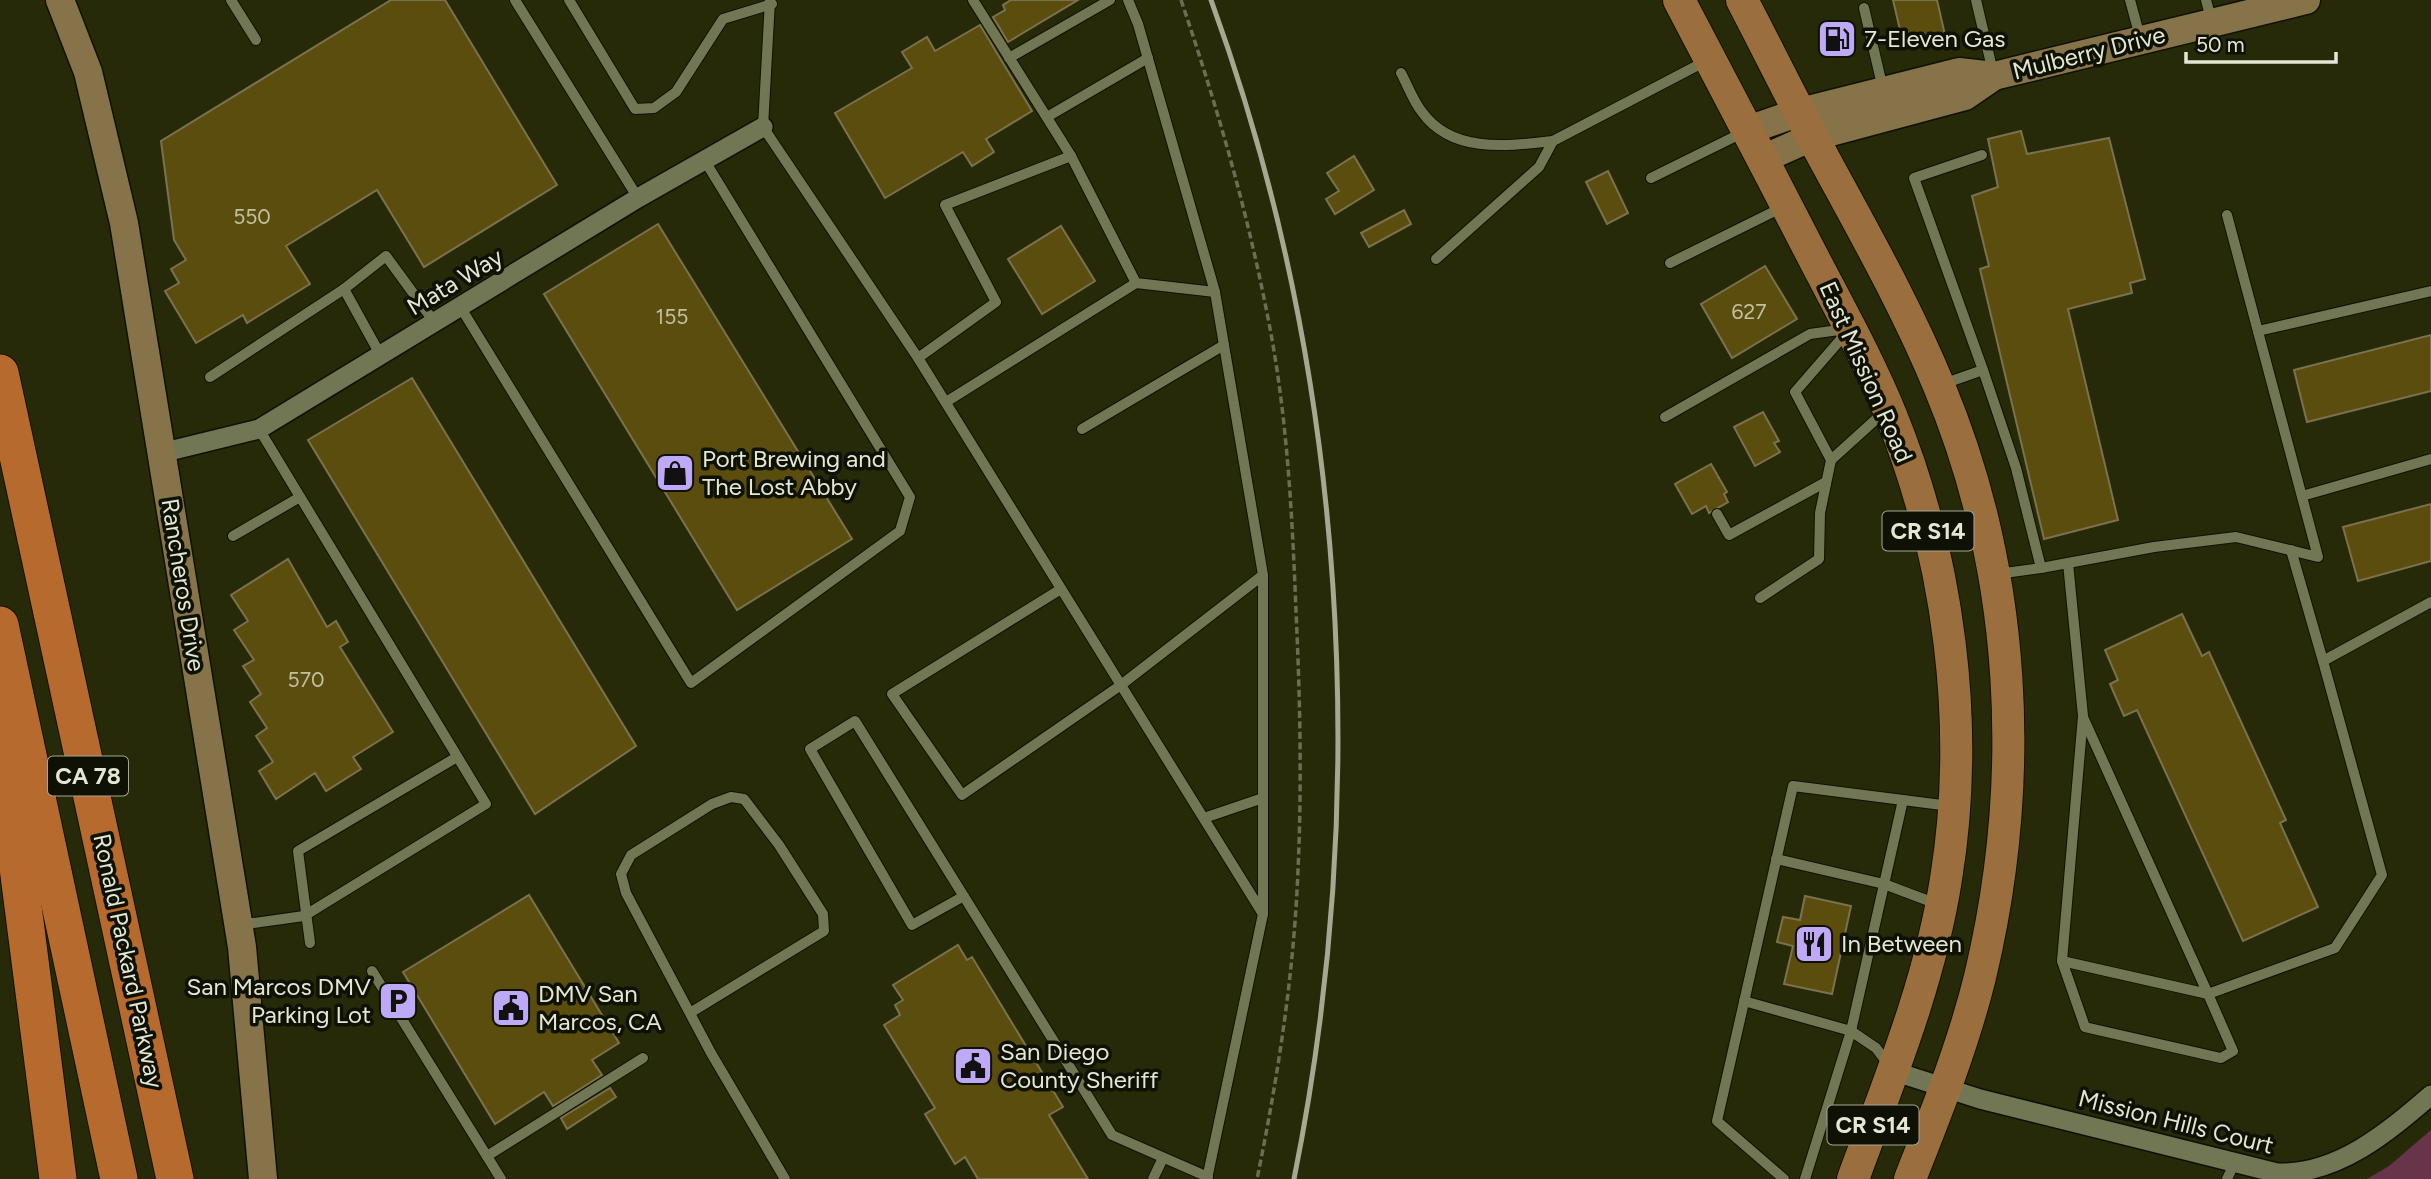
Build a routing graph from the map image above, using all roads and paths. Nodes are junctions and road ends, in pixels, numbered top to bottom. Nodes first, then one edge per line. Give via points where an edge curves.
1 (60, 0) edge
2 (231, 0) edge
3 (515, 0) edge
4 (569, 0) edge
5 (1110, 0) edge
6 (1128, 0) edge
7 (1679, 0) edge
8 (1742, 0) edge
9 (1976, 0) edge
10 (2130, 0) edge
11 (2306, 0) edge
12 (771, 2) edge
13 (978, 2) edge
14 (1864, 8) dead end
15 (2209, 12) edge
16 (256, 40) dead end
17 (2141, 41) junction
18 (1009, 58) junction
19 (1148, 58) junction
20 (1710, 59) junction
21 (1401, 74) dead end
22 (1994, 76) junction
23 (1883, 91) junction
24 (1047, 117) junction
25 (1806, 124) junction
26 (763, 127) junction
27 (1748, 130) junction
28 (1553, 141) junction
29 (1982, 155) dead end
30 (1071, 156) junction
31 (1763, 159) junction
32 (705, 161) junction
33 (1651, 178) dead end
34 (638, 198) junction
35 (1787, 205) junction
36 (2227, 215) dead end
37 (1436, 258) dead end
38 (1670, 263) dead end
39 (1136, 283) junction
40 (344, 289) junction
41 (2431, 291) edge
42 (1215, 292) junction
43 (461, 308) junction
44 (435, 323) junction
45 (1850, 328) junction
46 (2258, 331) junction
47 (1224, 345) junction
48 (381, 356) junction
49 (918, 358) junction
50 (1983, 370) junction
51 (0, 373) edge
52 (210, 377) dead end
53 (1939, 386) junction
54 (946, 402) junction
55 (1888, 408) junction
56 (1665, 417) dead end
57 (259, 429) junction
58 (1082, 429) dead end
59 (161, 453) junction
60 (2431, 459) edge
61 (1831, 460) junction
62 (1826, 482) junction
63 (2302, 496) junction
64 (300, 498) junction
65 (1717, 514) dead end
66 (233, 536) dead end
67 (2291, 550) junction
68 (2068, 563) junction
69 (2041, 568) junction
70 (1262, 575) junction
71 (1994, 575) junction
72 (1062, 589) junction
73 (1760, 598) dead end
74 (2431, 602) edge
75 (0, 625) edge
76 (2323, 661) junction
77 (1121, 685) junction
78 (0, 705) edge
79 (2083, 716) junction
80 (457, 757) junction
81 (1263, 798) junction
82 (1903, 800) junction
83 (1954, 807) junction
84 (1203, 818) junction
85 (1776, 859) junction
86 (1884, 884) junction
87 (964, 896) junction
88 (1942, 905) junction
89 (1263, 914) junction
90 (304, 916) junction
91 (239, 925) junction
92 (310, 943) dead end
93 (2062, 961) junction
94 (372, 971) dead end
95 (2208, 993) junction
96 (1744, 1001) junction
97 (690, 1013) junction
98 (1851, 1031) junction
99 (643, 1058) dead end
100 (1893, 1071) junction
101 (1944, 1088) junction
102 (2431, 1095) edge
103 (487, 1156) junction
104 (1163, 1158) junction
105 (2230, 1172) edge
106 (2277, 1176) edge
107 (1208, 1178) edge
108 (58, 1179) edge
109 (119, 1179) edge
110 (175, 1179) edge
111 (263, 1179) edge
112 (501, 1179) edge
113 (785, 1179) edge
114 (1153, 1179) edge
115 (1784, 1179) edge
116 (1805, 1179) edge
117 (1853, 1179) edge
118 (1910, 1179) edge

1 - 59 main road, Rancheros Drive via 88,72 124,223
2 - 16 lane
3 - 34 lane
4 - 12 lane via 635,109 654,108 676,92 723,19
5 - 18 lane
6 - 19 lane
7 - 20 main road, East Mission Road / CR S14
8 - 25 main road, CR S14
9 - 22 lane
10 - 17 lane
11 - 15 main road, Mulberry Drive
12 - 26 lane
13 - 18 lane
14 - 23 lane
15 - 17 main road, Mulberry Drive
17 - 22 main road, Mulberry Drive
18 - 24 lane
19 - 24 lane
19 - 42 lane
20 - 27 main road, East Mission Road / CR S14
20 - 28 lane
21 - 28 lane via 1422,113 1448,137 1472,144
22 - 23 main road, Mulberry Drive via 1959,72
22 - 25 main road, Mulberry Drive via 1965,96
23 - 25 main road, Mulberry Drive
24 - 30 lane
25 - 27 main road, Mulberry Drive
25 - 31 main road, Mulberry Drive
25 - 53 main road, CR S14
26 - 32 street, Mata Way
26 - 49 lane
27 - 31 main road, East Mission Road / CR S14
27 - 33 lane
28 - 37 lane via 1539,167
29 - 50 lane via 1914,178
30 - 39 lane
30 - 49 lane via 945,205 996,302
31 - 35 main road, East Mission Road / CR S14
32 - 34 street, Mata Way
32 - 43 lane via 910,496 900,531 691,683
34 - 43 street, Mata Way
35 - 38 lane
35 - 45 main road, East Mission Road / CR S14
36 - 46 lane
39 - 42 lane
39 - 54 lane
40 - 44 lane via 386,257
40 - 48 lane
40 - 52 lane
41 - 46 lane
42 - 47 lane
43 - 44 street, Mata Way
44 - 48 street, Mata Way
45 - 55 main road, East Mission Road / CR S14
45 - 56 lane via 1810,334
45 - 61 lane via 1795,392
46 - 63 lane
47 - 58 lane
47 - 70 lane
48 - 57 street, Mata Way
49 - 54 lane
50 - 53 lane
50 - 69 lane via 2016,468
51 - 110 highway, Ronald Packard Parkway / CA 78
53 - 71 main road, CR S14 via 1971,478
54 - 72 lane
55 - 61 lane
55 - 83 main road, East Mission Road / CR S14 via 1931,542 1948,638
57 - 59 street, Mata Way
57 - 64 lane
59 - 91 main road, Rancheros Drive
60 - 63 lane
61 - 62 lane
62 - 65 lane via 1728,535
62 - 73 lane via 1819,559
63 - 67 lane via 2318,557
64 - 66 lane
64 - 80 lane
67 - 68 lane via 2236,537
67 - 76 lane
68 - 69 lane
68 - 79 lane
69 - 71 lane
70 - 77 lane
70 - 81 lane
71 - 101 main road, CR S14 via 2009,701 2005,832 1979,981
72 - 77 lane
72 - 77 lane via 892,694 962,795
74 - 76 lane
75 - 109 highway, CA 78
76 - 95 lane via 2382,875 2335,948
77 - 84 lane
78 - 108 highway
79 - 93 lane
79 - 95 lane
80 - 90 lane via 298,851
80 - 90 lane via 486,804
81 - 84 lane
81 - 89 lane
82 - 83 lane
82 - 85 lane via 1793,786
82 - 86 lane
83 - 88 main road, East Mission Road / CR S14
84 - 89 lane
85 - 86 lane
85 - 96 lane
86 - 88 lane
86 - 98 lane
87 - 87 lane via 855,721 810,749 912,925
87 - 104 lane via 1112,1135
88 - 100 main road, East Mission Road / CR S14
89 - 107 lane
90 - 91 lane
90 - 92 lane
91 - 111 main road, Rancheros Drive
93 - 95 lane
93 - 95 lane via 2085,1027 2221,1058 2233,1051
94 - 103 lane
96 - 98 lane
96 - 115 lane via 1717,1121
97 - 97 lane via 626,893 621,874 631,855 712,804 731,797 744,799 823,914 824,931
97 - 113 lane
98 - 100 lane via 1876,1048
98 - 116 lane
99 - 103 lane
100 - 101 street, Mission Hills Court
100 - 117 main road, East Mission Road / CR S14
101 - 105 street, Mission Hills Court via 2204,1153
101 - 118 main road, CR S14
102 - 106 street, Mission Hills Court via 2377,1141 2300,1173
103 - 112 lane
104 - 107 lane
104 - 114 lane
105 - 106 street, Mission Hills Court

